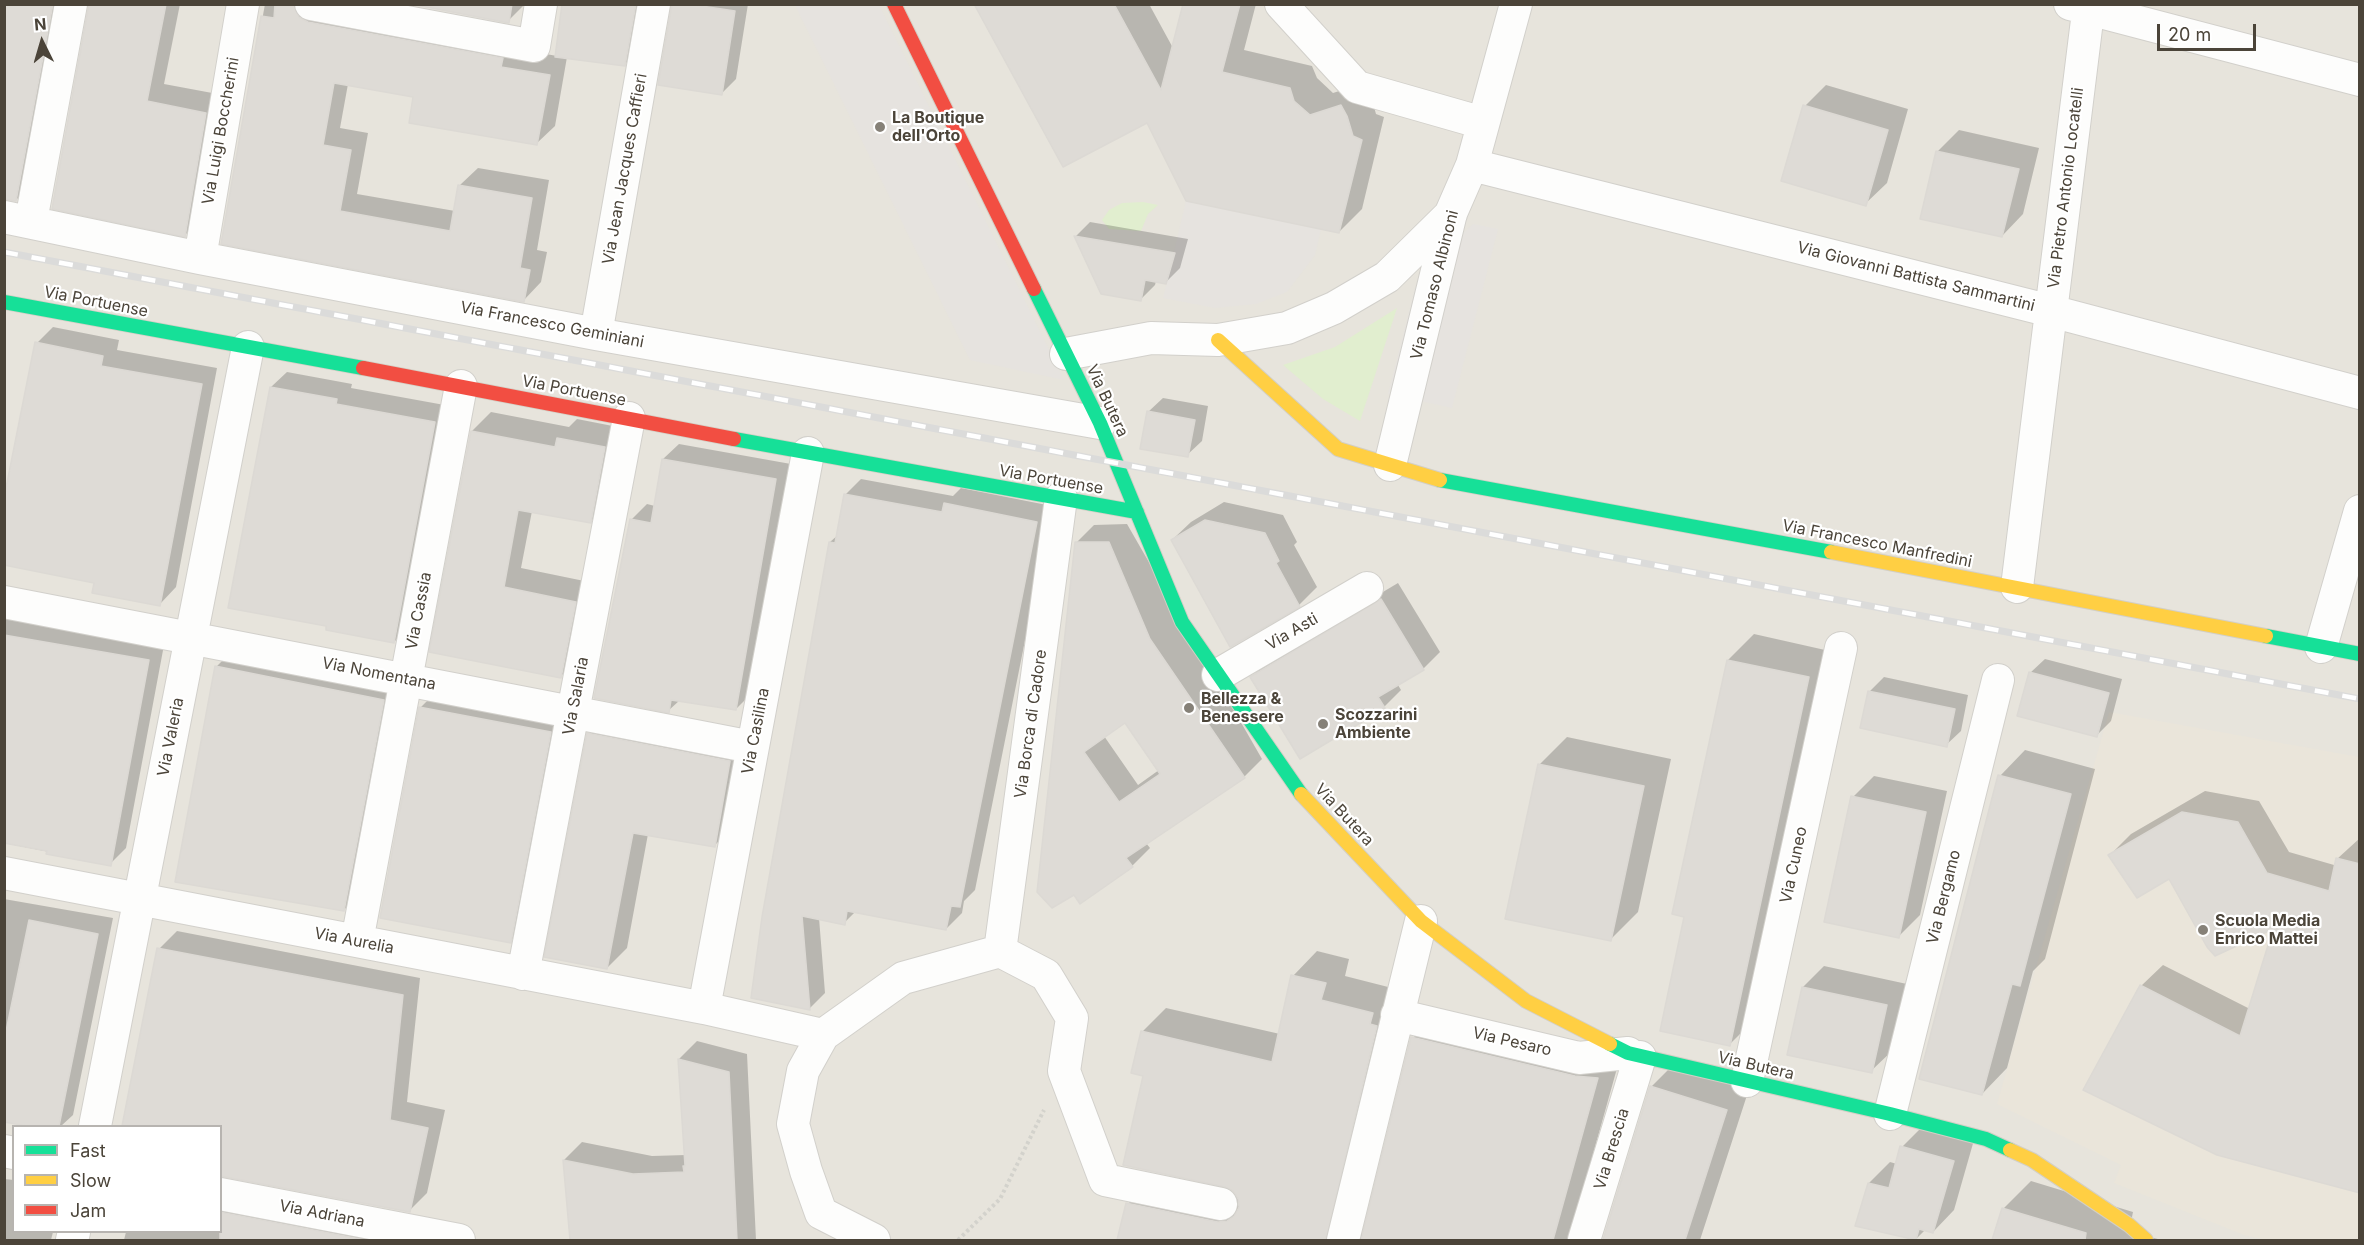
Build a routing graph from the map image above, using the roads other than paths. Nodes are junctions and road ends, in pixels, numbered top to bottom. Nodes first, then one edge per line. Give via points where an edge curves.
1 (71, 4) edge
2 (243, 4) edge
3 (311, 4) edge
4 (541, 4) edge
5 (654, 4) edge
6 (894, 4) edge
7 (1281, 4) edge
8 (1516, 4) edge
9 (2082, 6) edge
10 (2360, 80) edge
11 (1483, 123) junction
12 (1472, 165) junction
13 (1451, 213) junction
14 (18, 219) edge
15 (200, 258) junction
16 (4, 302) edge
17 (2051, 311) junction
18 (596, 334) junction
19 (1218, 340) junction
20 (248, 347) junction
21 (1066, 354) junction
22 (461, 386) junction
23 (2360, 393) edge
24 (629, 418) junction
25 (1101, 423) junction
26 (808, 453) junction
27 (1390, 465) junction
28 (1061, 498) junction
29 (1137, 512) junction
30 (2360, 512) edge
31 (2017, 587) junction
32 (1366, 588) dead end
33 (4, 602) edge
34 (190, 638) junction
35 (2321, 647) junction
36 (1841, 648) dead end
37 (2360, 654) edge
38 (1218, 675) junction
39 (406, 680) junction
40 (1998, 680) dead end
41 (573, 712) junction
42 (752, 747) junction
43 (4, 873) edge
44 (140, 899) junction
45 (1421, 921) junction
46 (357, 941) junction
47 (1000, 951) junction
48 (523, 974) junction
49 (704, 1008) junction
50 (1397, 1015) junction
51 (823, 1035) junction
52 (1634, 1055) junction
53 (1747, 1081) junction
54 (1890, 1114) junction
55 (95, 1125) edge
56 (222, 1194) edge
57 (1221, 1204) dead end
58 (459, 1240) edge
59 (874, 1240) edge
60 (1342, 1240) edge
61 (1584, 1240) edge
62 (2146, 1240) edge

1 - 14 street
2 - 15 street, Via Luigi Boccherini
3 - 4 street via 534,46
5 - 18 street, Via Jean Jacques Caffieri
6 - 21 street, Via Butera
7 - 11 street via 1357,87
8 - 11 street, Via Tomaso Albinoni
9 - 10 street
9 - 17 street, Via Pietro Antonio Locatelli
11 - 12 street, Via Tomaso Albinoni
12 - 13 street, Via Tomaso Albinoni
12 - 17 street, Via Giovanni Battista Sammartini
13 - 19 street via 1387,277 1334,308 1287,328
13 - 27 street, Via Tomaso Albinoni
14 - 15 street, Via Francesco Geminiani
15 - 18 street, Via Francesco Geminiani
16 - 20 street, Via Portuense
17 - 23 street, Via Giovanni Battista Sammartini
17 - 31 street, Via Pietro Antonio Locatelli
18 - 25 street, Via Francesco Geminiani
19 - 21 street via 1151,338
19 - 27 street, Via Francesco Manfredini via 1338,449
20 - 22 street, Via Portuense
20 - 34 street, Via Valeria
21 - 25 street, Via Butera
22 - 24 street, Via Portuense
22 - 39 street, Via Cassia
24 - 26 street, Via Portuense
24 - 41 street, Via Salaria
25 - 29 street, Via Butera
26 - 28 street, Via Portuense
26 - 42 street, Via Casilina
27 - 31 street, Via Francesco Manfredini via 1437,479
28 - 29 street, Via Portuense
28 - 47 street, Via Borca di Cadore
29 - 38 street, Via Butera via 1182,622
30 - 35 street
31 - 35 street, Via Francesco Manfredini
32 - 38 street, Via Asti
33 - 34 street, Via Nomentana
34 - 39 street, Via Nomentana
34 - 44 street, Via Valeria
35 - 37 street, Via Francesco Manfredini
36 - 53 street, Via Cuneo
38 - 45 street, Via Butera via 1295,787
39 - 41 street, Via Nomentana
39 - 46 street, Via Cassia
40 - 54 street, Via Bergamo
41 - 42 street, Via Nomentana
41 - 48 street, Via Salaria
42 - 49 street, Via Casilina
43 - 44 street, Via Aurelia
44 - 46 street, Via Aurelia
44 - 55 street, Via Valeria
45 - 50 street
45 - 52 street, Via Butera via 1526,1001
46 - 48 street, Via Aurelia
47 - 51 street via 903,978
47 - 57 street via 1046,975 1072,1018 1064,1071 1105,1180
48 - 49 street, Via Aurelia
49 - 51 street, Via Aurelia
50 - 52 street, Via Pesaro via 1579,1058
50 - 60 street
51 - 59 street via 803,1071 793,1124 821,1213
52 - 53 street, Via Butera
52 - 61 street, Via Brescia
53 - 54 street, Via Butera
54 - 62 street, Via Butera via 1986,1139 2032,1160
56 - 58 street, Via Adriana

